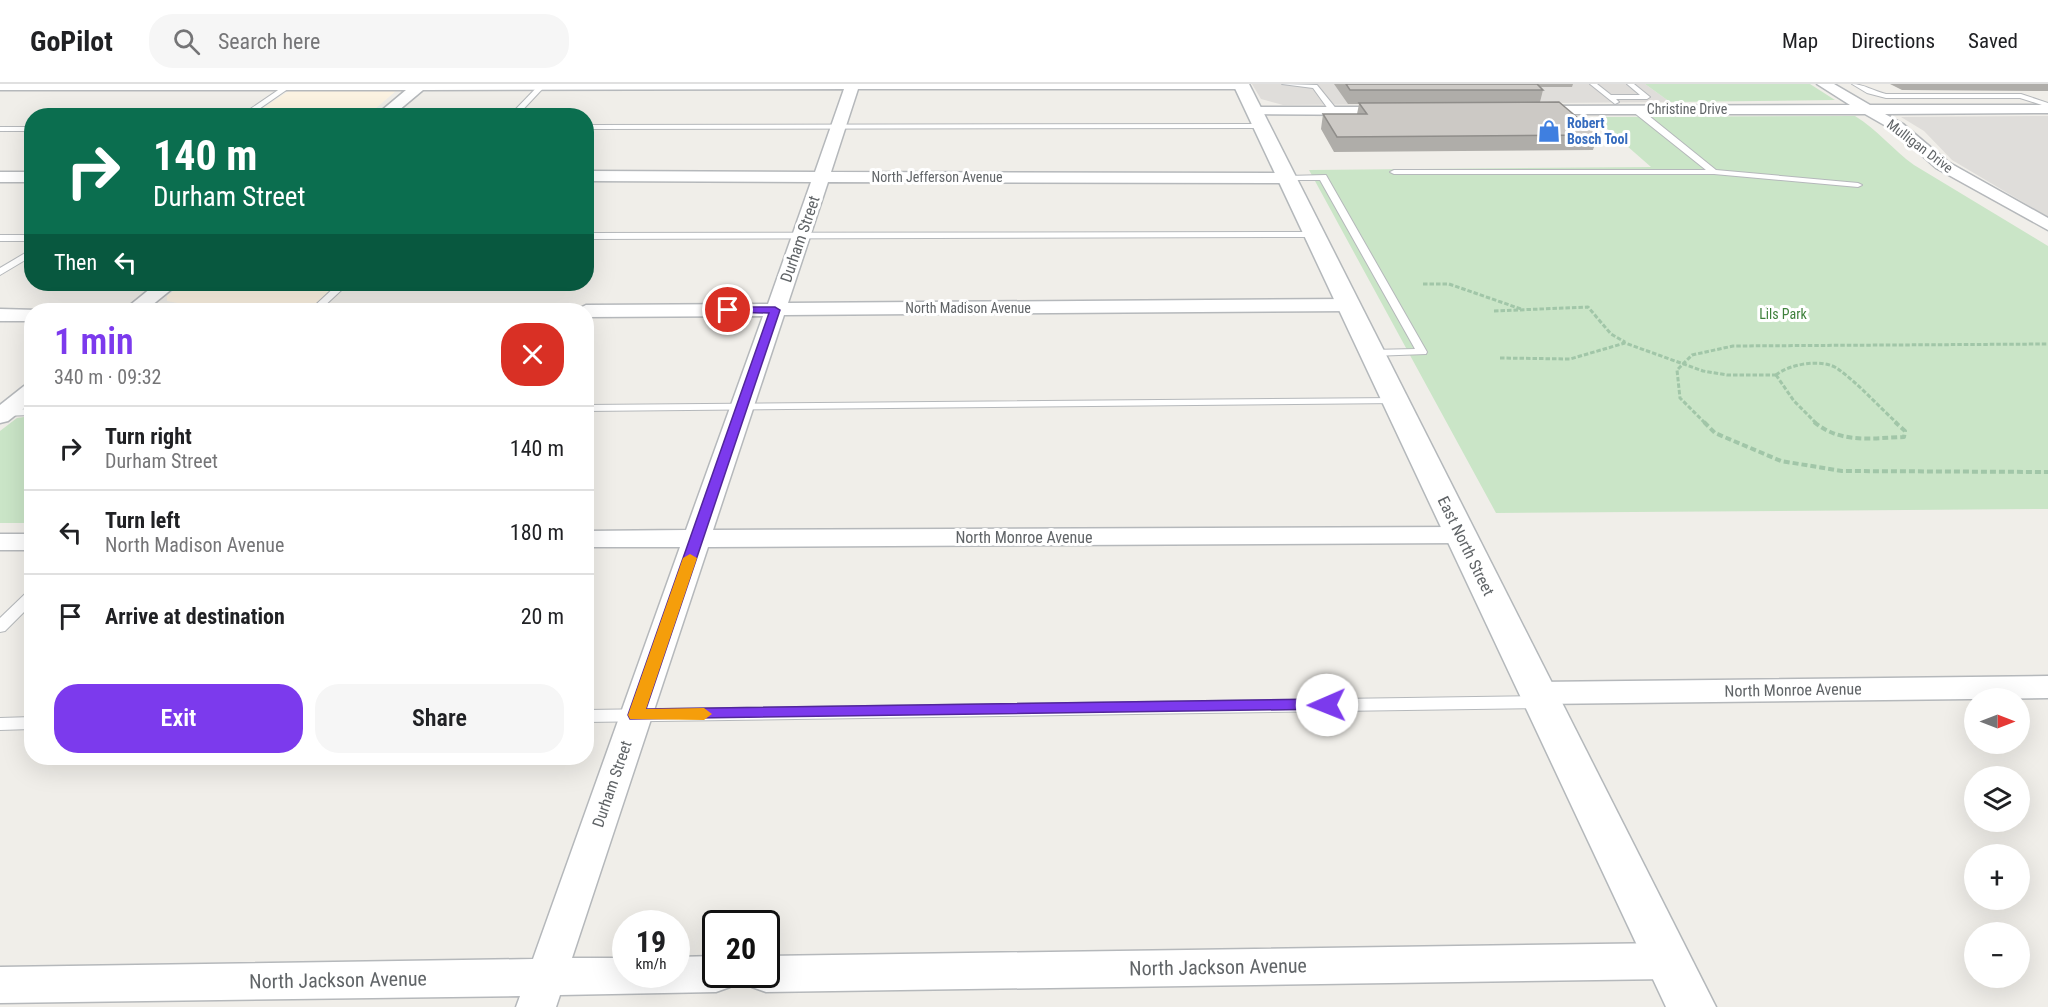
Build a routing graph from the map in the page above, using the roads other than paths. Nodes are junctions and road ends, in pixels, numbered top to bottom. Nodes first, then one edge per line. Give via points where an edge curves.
1 (1285, 84) edge
2 (1593, 84) edge
3 (1630, 84) edge
4 (1824, 84) edge
5 (1855, 84) edge
6 (291, 85) edge
7 (421, 85) edge
8 (544, 85) edge
9 (853, 85) edge
10 (0, 86) edge
11 (1609, 97) junction
12 (1250, 102) edge
13 (2048, 107) edge
14 (255, 108) edge
15 (391, 108) edge
16 (520, 108) edge
17 (1866, 108) junction
18 (1629, 109) junction
19 (1519, 110) edge
20 (1334, 111) junction
21 (1403, 111) edge
22 (594, 127) edge
23 (839, 127) junction
24 (0, 129) edge
25 (24, 129) edge
26 (1394, 172) dead end
27 (1714, 172) junction
28 (594, 176) edge
29 (0, 177) edge
30 (24, 177) edge
31 (821, 177) junction
32 (1287, 178) junction
33 (1858, 185) dead end
34 (2048, 225) edge
35 (1314, 234) junction
36 (594, 236) edge
37 (801, 236) junction
38 (0, 238) edge
39 (24, 238) edge
40 (24, 257) edge
41 (0, 272) edge
42 (159, 291) edge
43 (335, 291) edge
44 (143, 303) edge
45 (323, 303) edge
46 (1350, 305) junction
47 (775, 310) junction
48 (594, 311) edge
49 (0, 315) edge
50 (24, 315) edge
51 (1372, 353) junction
52 (24, 397) edge
53 (1395, 401) junction
54 (742, 406) junction
55 (594, 408) edge
56 (24, 413) edge
57 (1, 414) edge
58 (1461, 535) junction
59 (697, 538) junction
60 (594, 539) edge
61 (0, 542) edge
62 (24, 542) edge
63 (24, 604) edge
64 (0, 627) edge
65 (2048, 687) edge
66 (1540, 697) junction
67 (636, 715) junction
68 (594, 716) edge
69 (24, 723) edge
70 (0, 724) edge
71 (1669, 961) junction
72 (780, 974) edge
73 (612, 983) edge
74 (0, 985) edge
75 (541, 992) edge
76 (1691, 1007) edge

1 - 20 lane via 1315,86
2 - 11 lane
3 - 11 lane via 1647,97
4 - 17 street, Mulligan Drive
5 - 13 lane via 1886,96 2021,96
6 - 7 street
6 - 10 street
6 - 14 lane
7 - 8 street
7 - 15 street
8 - 9 street
8 - 16 lane
9 - 12 street
9 - 23 street, Durham Street
11 - 18 lane
12 - 20 street
12 - 23 lane
12 - 32 street, East North Street
13 - 17 street, Christine Drive
17 - 18 street, Christine Drive
17 - 34 street, Mulligan Drive via 1898,127 1942,165
18 - 19 street, Christine Drive
18 - 27 lane
20 - 21 street
22 - 23 lane
23 - 31 street, Durham Street
24 - 25 lane
26 - 27 lane
27 - 33 lane
28 - 31 street, North Jefferson Avenue
29 - 30 street
31 - 32 street, North Jefferson Avenue
31 - 37 street, Durham Street
32 - 35 street, East North Street
32 - 51 lane via 1323,177 1422,352
35 - 37 lane
35 - 46 street, East North Street
36 - 37 lane
37 - 47 street, Durham Street
38 - 39 lane
40 - 41 lane
42 - 44 street
43 - 45 lane
46 - 47 street, North Madison Avenue
46 - 51 street, East North Street
47 - 48 street, North Madison Avenue
47 - 54 street, Durham Street
49 - 50 street
51 - 53 street, East North Street
52 - 57 street
53 - 54 lane
53 - 58 street, East North Street
54 - 55 lane
54 - 59 street, Durham Street
56 - 57 lane
58 - 59 street, North Monroe Avenue
58 - 66 street, East North Street
59 - 60 street, North Monroe Avenue
59 - 67 street, Durham Street
61 - 62 street
63 - 64 lane
65 - 66 street, North Monroe Avenue
66 - 67 lane
66 - 71 street, East North Street
67 - 68 lane
67 - 75 street, Durham Street
69 - 70 lane
71 - 72 street, North Jackson Avenue
71 - 76 street, East North Street
73 - 75 street, North Jackson Avenue
74 - 75 street, North Jackson Avenue

